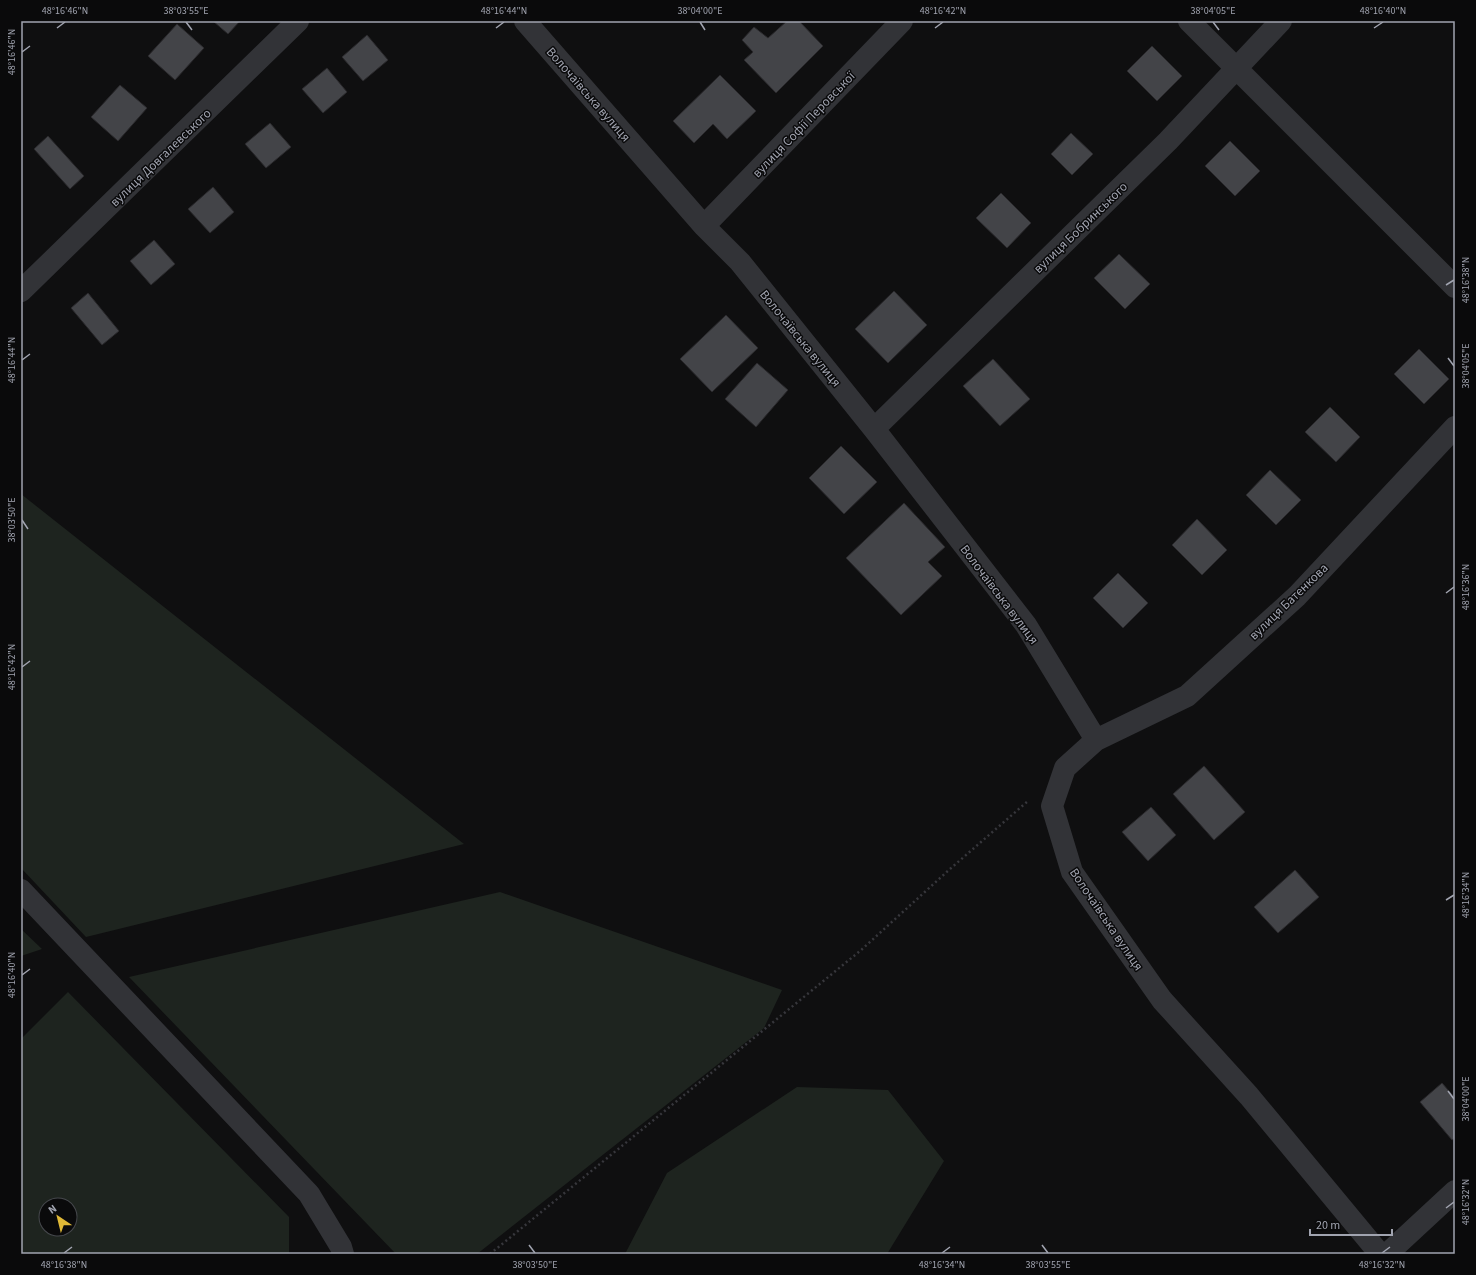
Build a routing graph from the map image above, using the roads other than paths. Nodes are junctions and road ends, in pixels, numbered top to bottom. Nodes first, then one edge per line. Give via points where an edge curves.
1 (298, 21) edge
2 (525, 21) edge
3 (902, 21) edge
4 (1189, 21) edge
5 (1281, 21) edge
6 (1236, 68) junction
7 (704, 226) junction
8 (1455, 287) edge
9 (21, 291) edge
10 (1455, 427) edge
11 (874, 429) junction
12 (1096, 740) junction
13 (21, 890) edge
14 (1455, 1191) edge
15 (343, 1254) edge
16 (1380, 1254) edge
17 (1387, 1254) edge

1 - 9 street, вулиця Довгалевського
2 - 7 street, Волочаївська вулиця
3 - 7 street, вулиця Софії Перовської
4 - 6 street
5 - 6 street, вулиця Бобринського
6 - 8 street
6 - 11 street, вулиця Бобринського via 1168,141
7 - 11 street, Волочаївська вулиця via 740,262
10 - 12 street, вулиця Батенкова via 1297,596 1187,696
11 - 12 street, Волочаївська вулиця via 1026,625
12 - 16 street, Волочаївська вулиця via 1065,768 1052,806 1072,872 1162,1000 1249,1096
13 - 15 street via 309,1194 341,1246
14 - 17 street

